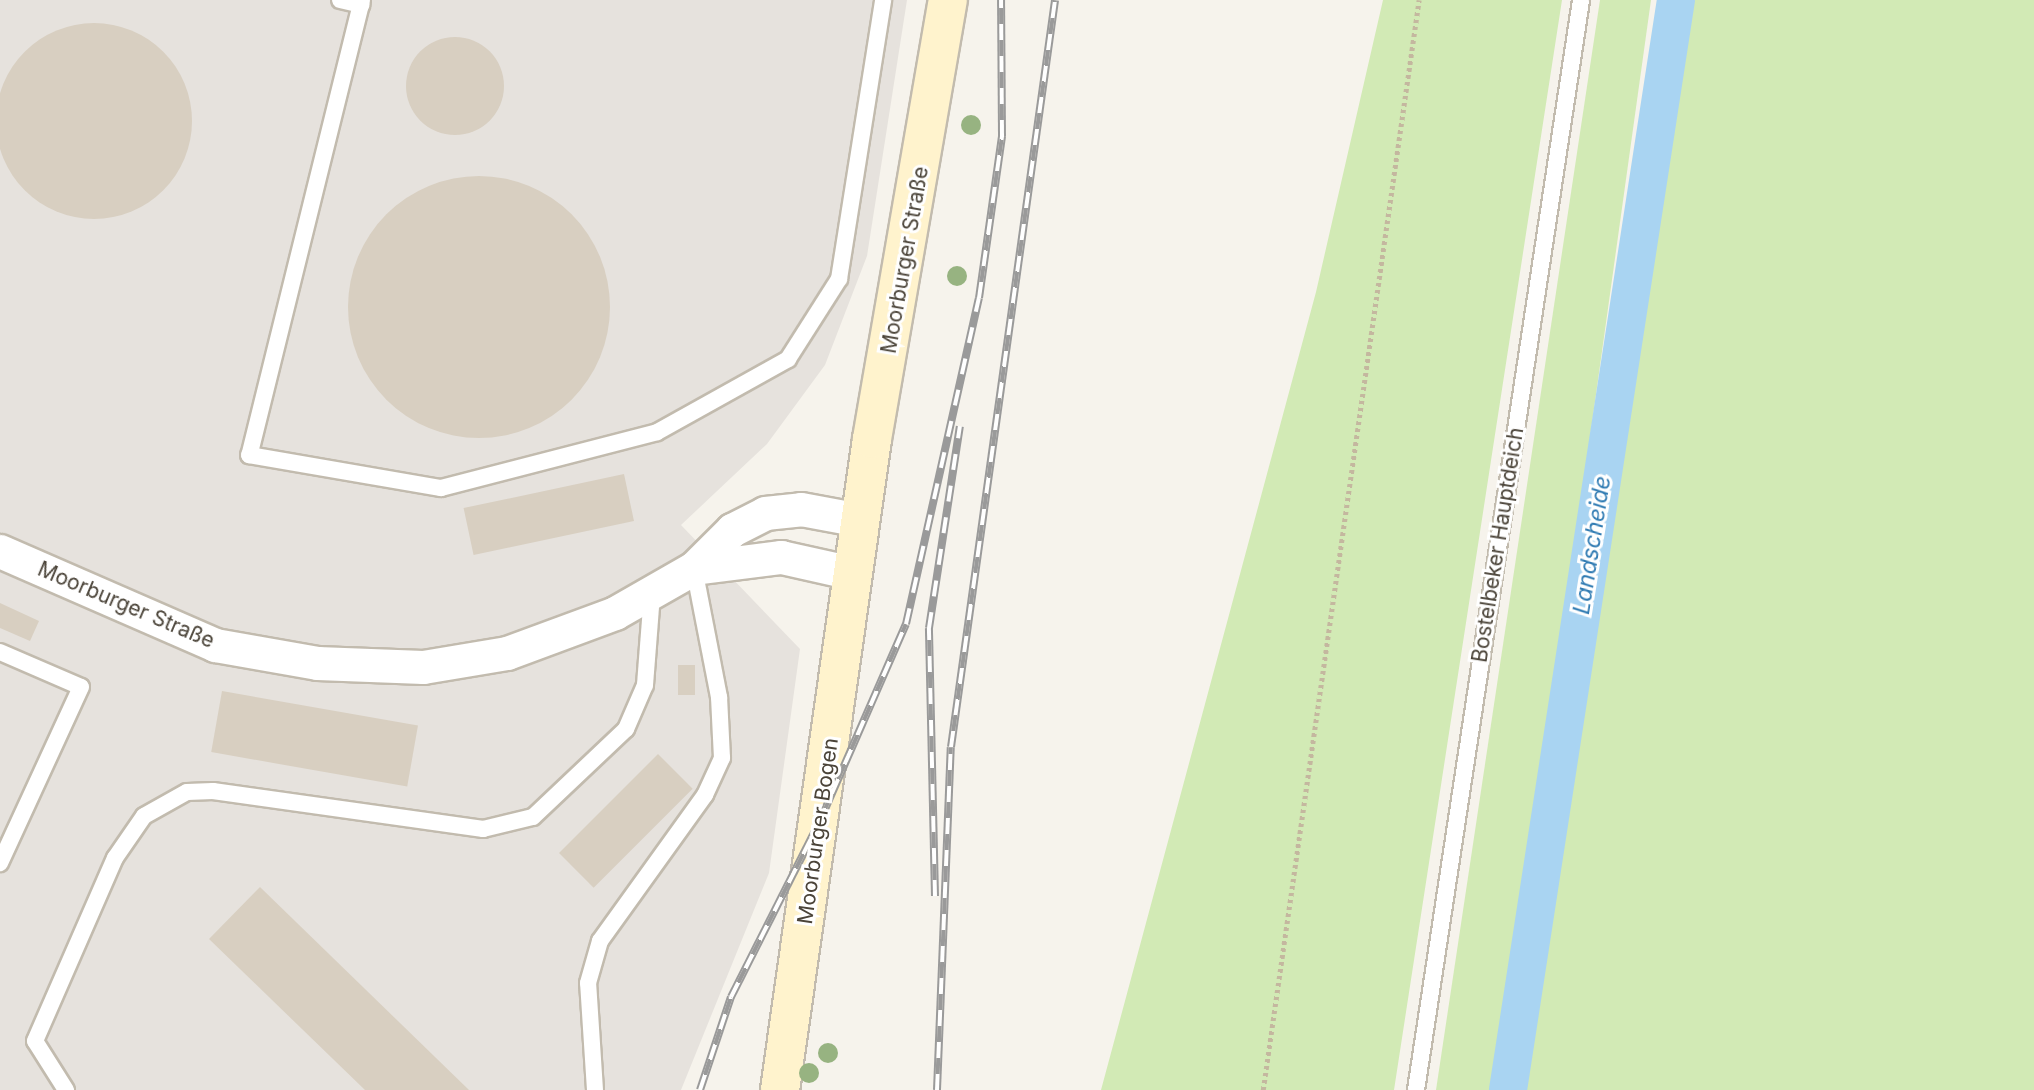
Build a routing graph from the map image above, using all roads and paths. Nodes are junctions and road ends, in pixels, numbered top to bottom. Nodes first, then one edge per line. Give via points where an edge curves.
1 (340, 0) edge
2 (883, 0) edge
3 (948, 0) edge
4 (1419, 0) edge
5 (1581, 0) edge
6 (361, 3) edge
7 (860, 520) junction
8 (0, 551) edge
9 (694, 568) junction
10 (853, 573) junction
11 (652, 594) junction
12 (0, 652) edge
13 (0, 863) edge
14 (66, 1090) edge
15 (596, 1090) edge
16 (780, 1090) edge
17 (1263, 1090) edge
18 (1416, 1090) edge

1 - 6 lane
2 - 6 lane via 839,279 788,359 657,432 441,488 249,455
3 - 7 main road, Moorburger Straße
4 - 17 path
5 - 18 lane, Bostelbeker Hauptdeich
7 - 9 street, Moorburger Straße via 801,509 765,513 733,530
7 - 10 main road, Moorburger Straße
8 - 11 street, Moorburger Straße via 215,645 317,663 423,667 466,662 536,644
9 - 10 street, Moorburger Straße via 758,556
9 - 11 street, Moorburger Straße
9 - 15 lane via 719,696 722,758 705,795 600,941 588,983
10 - 16 main road, Moorburger Bogen
11 - 14 lane via 645,685 626,729 533,817 471,828 213,791 187,792 144,816 115,858 35,1041
12 - 13 lane via 81,687

